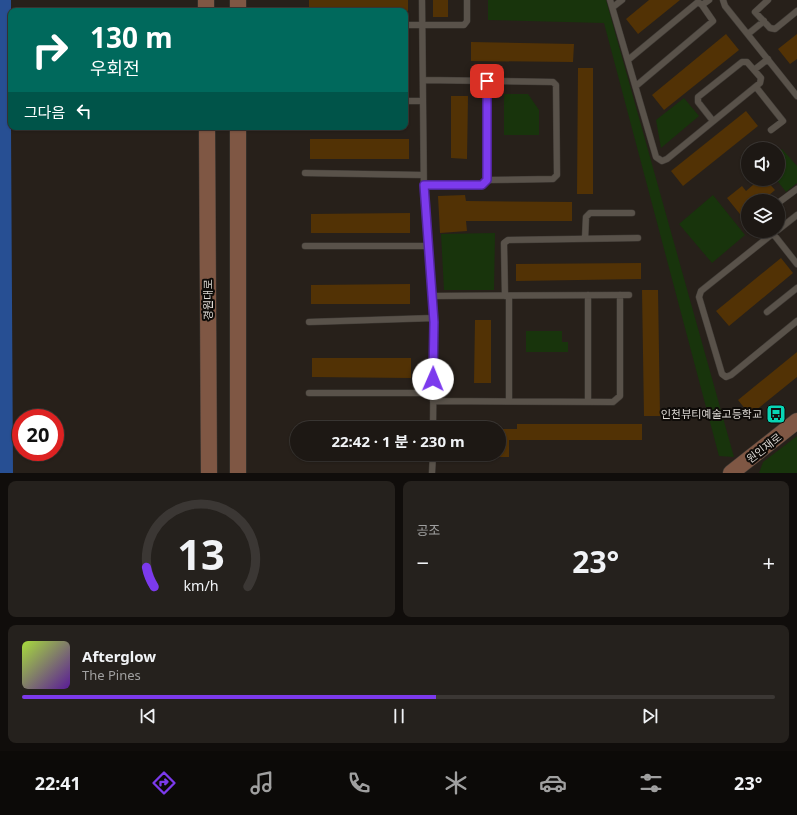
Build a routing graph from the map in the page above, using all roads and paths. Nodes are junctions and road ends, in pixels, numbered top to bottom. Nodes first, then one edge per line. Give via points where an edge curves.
1 (422, 0) edge
2 (467, 0) edge
3 (610, 0) edge
4 (622, 0) edge
5 (709, 0) edge
6 (723, 0) edge
7 (768, 0) edge
8 (702, 5) junction
9 (612, 7) junction
10 (797, 11) edge
11 (764, 21) junction
12 (408, 25) edge
13 (422, 25) junction
14 (748, 34) junction
15 (768, 59) junction
16 (628, 60) junction
17 (754, 70) junction
18 (422, 80) junction
19 (487, 81) junction
20 (636, 86) junction
21 (756, 87) junction
22 (797, 96) edge
23 (408, 101) edge
24 (423, 101) junction
25 (713, 121) junction
26 (207, 130) edge
27 (238, 130) edge
28 (771, 130) dead end
29 (305, 173) dead end
30 (423, 175) junction
31 (487, 180) junction
32 (424, 185) junction
33 (797, 189) edge
34 (785, 198) edge
35 (632, 212) dead end
36 (797, 215) edge
37 (785, 223) edge
38 (638, 238) dead end
39 (765, 238) edge
40 (779, 238) edge
41 (585, 239) junction
42 (305, 246) dead end
43 (428, 246) junction
44 (797, 264) edge
45 (797, 288) edge
46 (588, 295) junction
47 (620, 295) junction
48 (629, 295) dead end
49 (432, 296) junction
50 (507, 296) junction
51 (767, 312) dead end
52 (434, 318) junction
53 (797, 321) edge
54 (309, 322) dead end
55 (309, 393) dead end
56 (433, 393) junction
57 (433, 401) junction
58 (509, 401) junction
59 (588, 402) junction
60 (433, 421) edge
61 (797, 422) edge
62 (433, 461) edge
63 (209, 473) edge
64 (238, 473) edge
65 (432, 473) edge
66 (731, 473) edge

1 - 13 lane
2 - 13 lane via 467,21 464,25
3 - 9 lane
4 - 9 lane
5 - 8 lane
6 - 14 lane
7 - 11 lane via 755,12
8 - 16 lane via 698,2
8 - 20 lane via 713,21
9 - 16 lane
10 - 11 lane via 775,29 770,28
11 - 14 lane
12 - 13 lane
13 - 18 lane
14 - 15 lane
15 - 17 lane
15 - 22 lane
16 - 20 lane
17 - 21 lane via 761,78
17 - 25 lane via 747,62 742,62 698,97 698,102
18 - 19 lane
18 - 24 lane
19 - 31 lane
19 - 31 lane via 553,82 556,85 557,168 557,176 553,179
20 - 25 lane via 656,157 662,161
21 - 25 lane
21 - 28 lane via 783,121
23 - 24 lane
24 - 30 lane
26 - 63 main road, 경원대로
27 - 64 main road
29 - 30 lane
30 - 32 lane
31 - 32 lane via 482,185
32 - 43 lane
33 - 34 lane
35 - 41 lane via 590,213 586,217
36 - 37 lane
38 - 41 lane
39 - 53 lane via 701,291 699,297 722,374 726,377 731,375
40 - 44 lane
41 - 50 lane via 508,240 504,243
42 - 43 lane
43 - 49 lane
45 - 51 lane
46 - 47 lane
46 - 50 lane
46 - 59 lane
47 - 48 lane
47 - 59 lane via 620,396 614,402
49 - 50 lane
49 - 52 lane
50 - 58 lane
52 - 54 lane
52 - 56 lane
55 - 56 lane
56 - 57 lane
57 - 58 lane
57 - 60 lane
58 - 59 lane
61 - 66 main road, 원인재로
62 - 65 lane

